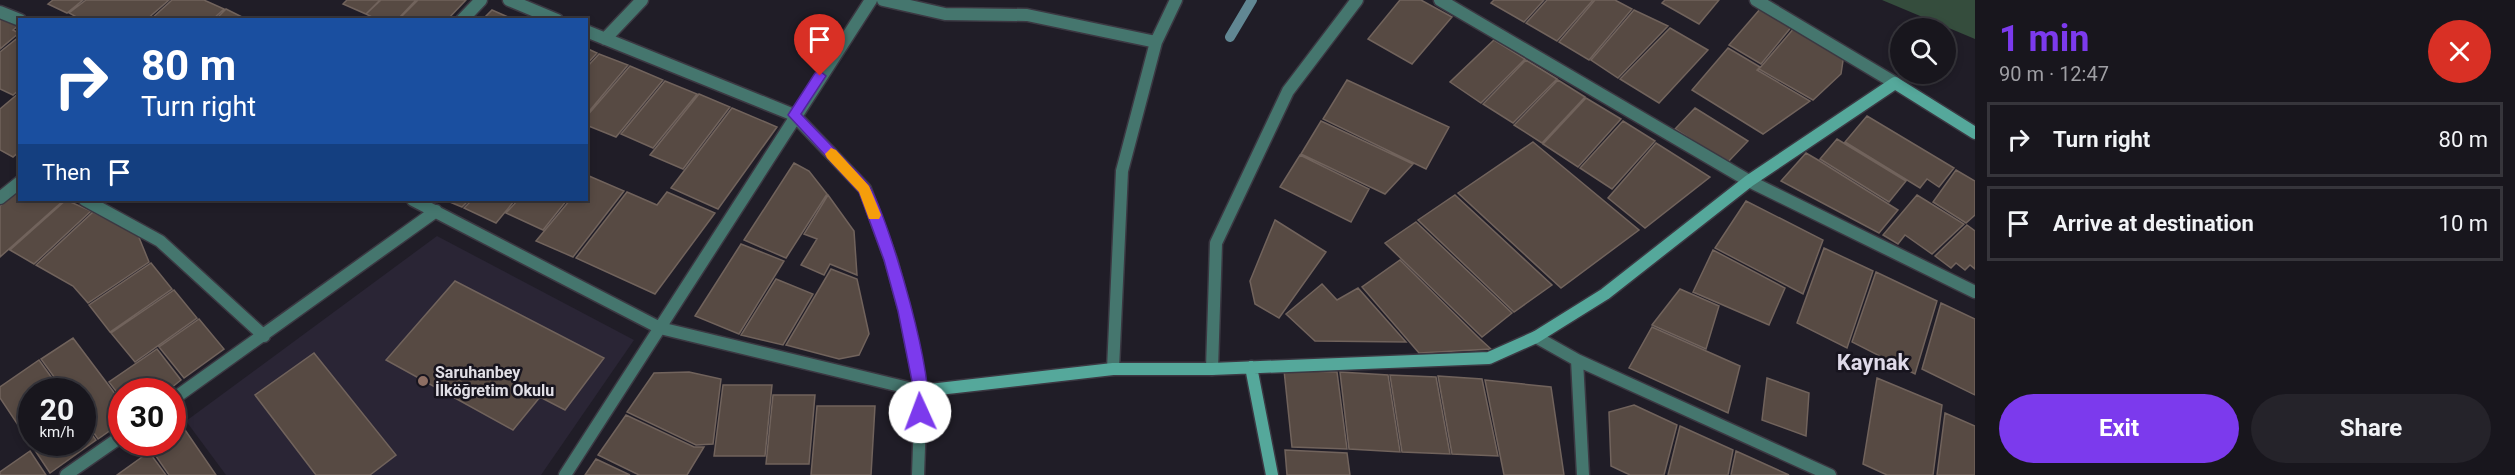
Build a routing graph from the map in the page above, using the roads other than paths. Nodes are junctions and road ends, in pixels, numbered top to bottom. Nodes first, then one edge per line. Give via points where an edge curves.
1 (482, 0) edge
2 (509, 0) edge
3 (642, 0) edge
4 (871, 0) edge
5 (883, 0) edge
6 (1176, 0) edge
7 (1357, 0) edge
8 (1440, 0) edge
9 (1756, 0) edge
10 (0, 12) edge
11 (464, 18) edge
12 (552, 18) edge
13 (18, 19) edge
14 (588, 32) edge
15 (605, 39) junction
16 (1156, 42) junction
17 (1890, 80) edge
18 (1894, 84) edge
19 (1897, 84) edge
20 (794, 115) junction
21 (1975, 133) edge
22 (1749, 181) junction
23 (18, 184) edge
24 (0, 198) edge
25 (87, 201) edge
26 (415, 201) edge
27 (436, 212) junction
28 (1975, 292) edge
29 (660, 328) junction
30 (264, 336) junction
31 (1536, 337) junction
32 (1577, 360) junction
33 (1251, 367) junction
34 (1113, 369) junction
35 (1212, 369) junction
36 (186, 390) edge
37 (921, 391) junction
38 (108, 446) edge
39 (66, 475) edge
40 (565, 475) edge
41 (918, 475) edge
42 (1272, 475) edge
43 (1583, 475) edge
44 (1830, 475) edge

1 - 11 street
2 - 12 street
3 - 15 street
4 - 20 street
5 - 16 street via 945,14 1027,15
6 - 16 street
7 - 35 street via 1288,91 1216,243
8 - 22 street
9 - 17 street
10 - 13 street
14 - 15 street
15 - 20 street
16 - 34 street via 1122,171
18 - 22 street
19 - 21 street
20 - 29 street
20 - 37 street via 865,189 891,260
22 - 28 street
22 - 31 street via 1605,294
23 - 24 street
25 - 30 street via 160,241
26 - 27 street
27 - 29 street
27 - 30 street
29 - 37 street
29 - 40 street
30 - 36 street
31 - 32 street
31 - 33 street via 1489,358
32 - 43 street
32 - 44 street
33 - 35 street
33 - 42 street
34 - 35 street
34 - 37 street
37 - 41 street
38 - 39 street

